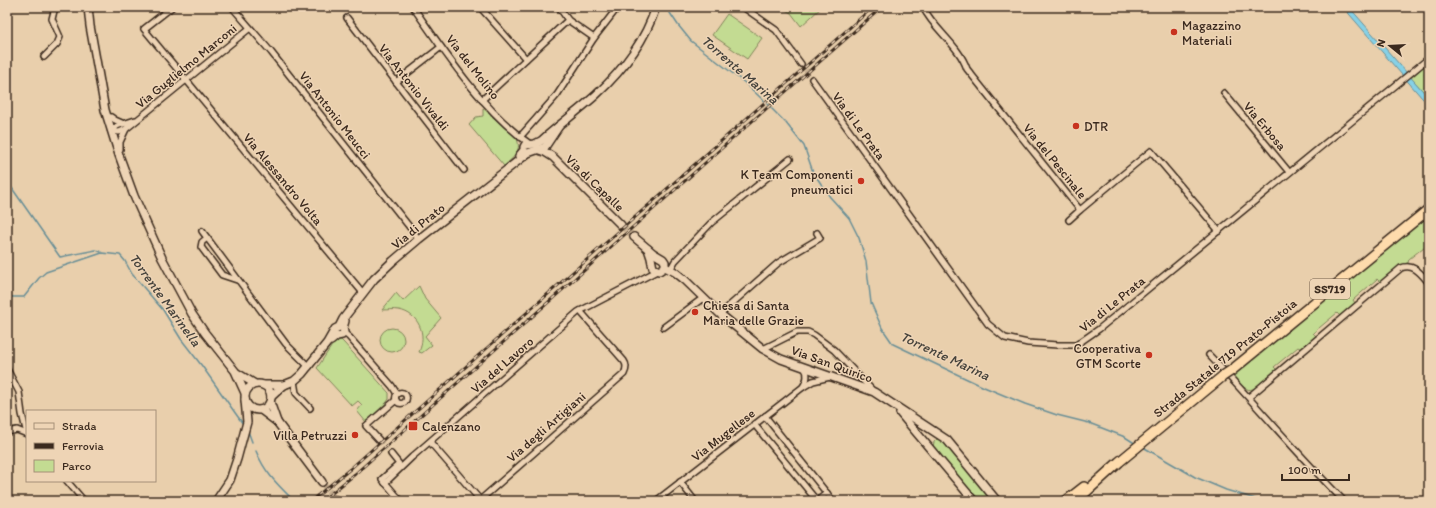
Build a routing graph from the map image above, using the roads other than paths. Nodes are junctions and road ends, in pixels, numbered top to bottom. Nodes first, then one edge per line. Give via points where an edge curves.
1 (55, 7) edge
2 (88, 7) edge
3 (172, 7) edge
4 (232, 7) edge
5 (414, 7) edge
6 (480, 7) edge
7 (559, 7) edge
8 (618, 7) edge
9 (656, 7) edge
10 (742, 7) edge
11 (923, 7) edge
12 (347, 18) dead end
13 (568, 20) junction
14 (250, 28) junction
15 (594, 38) junction
16 (442, 46) junction
17 (44, 57) dead end
18 (1429, 58) edge
19 (526, 59) junction
20 (801, 64) tunnel mouth
21 (812, 79) tunnel mouth
22 (186, 80) junction
23 (396, 82) junction
24 (102, 92) junction
25 (1224, 93) dead end
26 (482, 100) junction
27 (111, 117) junction
28 (125, 127) junction
29 (114, 131) junction
30 (520, 137) junction
31 (544, 143) junction
32 (527, 148) junction
33 (120, 150) junction
34 (539, 150) junction
35 (552, 157) junction
36 (790, 160) dead end
37 (124, 168) junction
38 (464, 170) dead end
39 (1289, 172) junction
40 (1429, 209) edge
41 (1080, 210) junction
42 (1069, 220) dead end
43 (621, 225) tunnel mouth
44 (202, 231) dead end
45 (1219, 231) junction
46 (817, 233) dead end
47 (634, 237) tunnel mouth
48 (207, 238) junction
49 (419, 239) junction
50 (646, 246) junction
51 (659, 257) junction
52 (654, 266) junction
53 (667, 268) junction
54 (231, 270) junction
55 (227, 277) junction
56 (240, 282) junction
57 (1429, 283) edge
58 (363, 293) junction
59 (703, 298) junction
60 (580, 311) junction
61 (720, 314) junction
62 (664, 327) dead end
63 (339, 331) junction
64 (763, 349) junction
65 (1209, 354) dead end
66 (803, 366) junction
67 (309, 367) junction
68 (7, 369) edge
69 (814, 370) junction
70 (235, 371) junction
71 (833, 377) junction
72 (807, 378) junction
73 (294, 381) junction
74 (813, 381) junction
75 (256, 384) junction
76 (263, 385) junction
77 (284, 385) junction
78 (803, 387) junction
79 (874, 392) junction
80 (397, 394) junction
81 (245, 397) junction
82 (1249, 397) junction
83 (271, 400) junction
84 (396, 400) junction
85 (892, 404) junction
86 (310, 408) dead end
87 (260, 410) junction
88 (765, 416) junction
89 (277, 422) junction
90 (754, 424) junction
91 (246, 425) junction
92 (26, 430) edge
93 (7, 432) edge
94 (26, 434) edge
95 (379, 440) tunnel mouth
96 (934, 441) junction
97 (430, 442) junction
98 (391, 454) tunnel mouth
99 (1118, 463) junction
100 (68, 482) edge
101 (322, 482) tunnel mouth
102 (680, 482) junction
103 (385, 483) junction
104 (827, 493) junction
105 (480, 500) edge
106 (83, 501) edge
107 (216, 501) edge
108 (401, 501) edge
109 (656, 501) edge
110 (695, 501) edge
111 (833, 501) edge
112 (974, 501) edge
113 (997, 501) edge
114 (1066, 501) edge
115 (1076, 501) edge
116 (1084, 501) edge
117 (1344, 501) edge

1 - 17 street via 52,19 60,38
2 - 24 main road
3 - 22 street, Via Alessandro Volta via 144,29
4 - 14 street, Via Antonio Meucci
5 - 16 street, Via del Molino
6 - 19 street
7 - 13 street
8 - 15 street
9 - 31 main road via 644,35 628,60 596,96 559,126
10 - 20 street via 776,30
11 - 41 street, Via del Pescinale via 964,60 967,70
12 - 23 street, Via Antonio Vivaldi
13 - 15 street
13 - 19 street
14 - 22 street, Via Guglielmo Marconi
14 - 49 street, Via Antonio Meucci
15 - 30 street via 557,95
16 - 23 street
16 - 26 street, Via del Molino
18 - 39 street, Via di Le Prata
19 - 26 street
21 - 45 street, Via di Le Prata via 988,324 1005,338 1028,343 1076,345
22 - 28 street, Via Guglielmo Marconi
22 - 58 street, Via Alessandro Volta
23 - 38 street, Via Antonio Vivaldi
24 - 27 main road
24 - 29 main road via 105,110
25 - 39 street, Via Erbosa
26 - 30 street, Via del Molino
27 - 28 street
27 - 29 main road
28 - 29 street, Via Guglielmo Marconi
28 - 33 street
29 - 33 main road
29 - 37 main road via 118,155
30 - 32 street, Via del Molino
31 - 32 main road, Via di Prato
31 - 34 main road via 545,147
31 - 35 main road, Via di Capalle
32 - 34 main road, Via di Prato
32 - 49 main road, Via di Prato via 512,165
33 - 37 main road
34 - 35 main road, Via di Capalle
35 - 43 main road, Via di Capalle
36 - 53 street via 711,223
37 - 70 main road via 145,222 192,314
39 - 45 street, Via di Le Prata
40 - 99 highway, Strada Statale 719 Prato-Pistoia / SS719, bridge
41 - 42 street
41 - 45 street, Via del Pescinale via 1152,151
44 - 48 street
46 - 61 street via 820,238 773,267
47 - 50 main road
48 - 54 street
48 - 55 street via 201,247 222,275
49 - 58 main road, Via di Prato via 374,279
50 - 51 main road
50 - 52 main road
51 - 52 main road via 654,259
51 - 53 main road via 664,260
52 - 53 main road via 661,270
52 - 60 street, Via del Lavoro via 643,278
53 - 59 main road via 685,280
54 - 55 street
54 - 56 street
55 - 56 street
56 - 67 street via 286,344
57 - 82 street via 1415,269 1407,266 1401,268
58 - 63 main road, Via di Prato via 343,319
59 - 61 main road
59 - 62 street
60 - 97 street, Via del Lavoro
60 - 105 street, Via degli Artigiani via 624,361 624,374
61 - 64 main road
63 - 67 main road, Via di Prato
63 - 80 street via 346,335
64 - 66 main road, Via San Quirico
64 - 79 street via 797,332 808,332 842,358
65 - 82 street
66 - 69 main road, Via San Quirico
66 - 72 street
67 - 73 main road, Via di Prato
68 - 92 street via 19,392
69 - 71 main road, Via San Quirico
69 - 72 street, Via Mugellese
69 - 74 street
70 - 75 main road
70 - 81 main road
71 - 74 street, Via Mugellese
71 - 79 main road, Via San Quirico
72 - 78 street, Via Mugellese
73 - 77 main road, Via di Prato
73 - 86 street via 296,393
74 - 78 street, Via Mugellese
75 - 76 main road, Via di Prato
75 - 81 main road via 250,386
76 - 77 main road, Via di Prato
76 - 83 main road via 268,388
77 - 83 main road, Via di Prato
78 - 88 street, Via Mugellese
79 - 85 main road, Via San Quirico
80 - 84 street
80 - 84 street via 404,394 406,400 400,403
81 - 87 main road via 250,407
81 - 91 main road
82 - 117 street
83 - 87 main road, Via di Prato via 268,406
83 - 89 main road
84 - 95 street via 366,426
85 - 96 main road, Via San Quirico
85 - 96 main road, Via San Quirico via 907,420
87 - 89 main road
87 - 91 main road, Via di Prato
88 - 90 street, Via Mugellese
88 - 104 street
89 - 101 main road
90 - 102 street, Via Mugellese
90 - 104 street via 817,501
91 - 107 main road via 230,480
93 - 94 street via 16,430
96 - 112 main road, Via San Quirico
96 - 113 main road, Via San Quirico via 947,440
97 - 103 street, Via del Lavoro
97 - 105 street, Via degli Artigiani
98 - 103 street via 399,464 382,479
99 - 114 highway
99 - 115 highway, Strada Statale 719 Prato-Pistoia / SS719
99 - 116 highway
100 - 106 street
102 - 109 street, Via Mugellese
102 - 110 street
103 - 108 street
104 - 111 street

